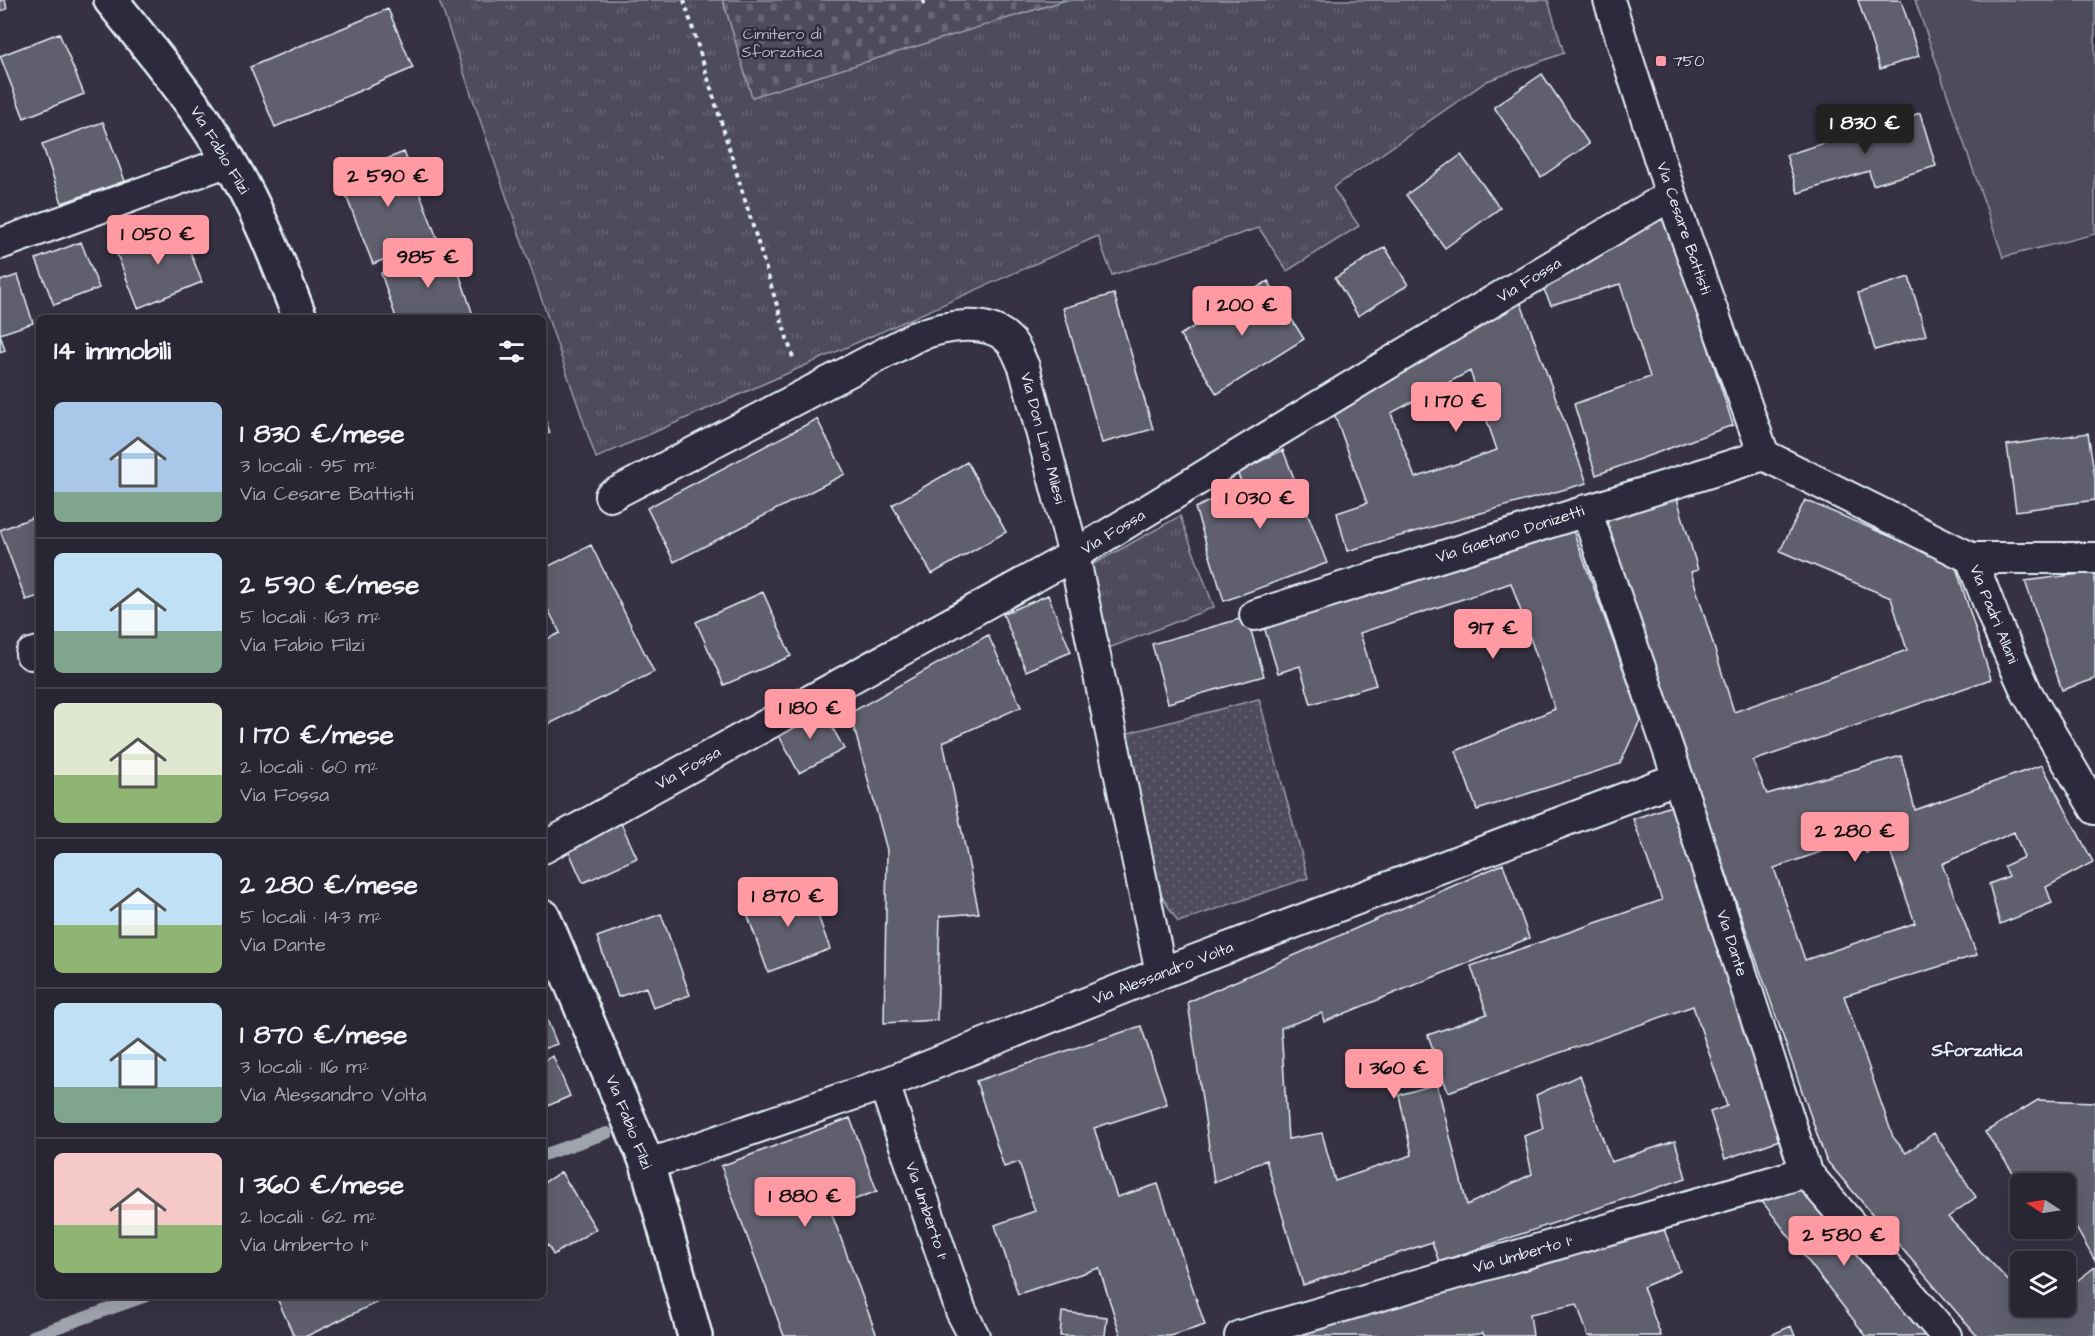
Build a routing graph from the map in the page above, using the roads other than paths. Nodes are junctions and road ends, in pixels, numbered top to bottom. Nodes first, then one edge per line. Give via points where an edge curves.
1 (111, 0) edge
2 (1609, 0) edge
3 (230, 161) junction
4 (1671, 195) junction
5 (0, 244) edge
6 (299, 315) edge
7 (1764, 455) junction
8 (610, 496) dead end
9 (1586, 510) junction
10 (1074, 555) junction
11 (1971, 558) junction
12 (2095, 558) edge
13 (1255, 615) dead end
14 (1678, 778) junction
15 (2095, 809) edge
16 (546, 846) edge
17 (546, 923) edge
18 (1161, 973) junction
19 (884, 1084) junction
20 (647, 1163) junction
21 (1806, 1172) junction
22 (695, 1336) edge
23 (974, 1336) edge
24 (1240, 1336) edge
25 (1946, 1336) edge

1 - 3 street, Via Fabio Filzi via 178,84
2 - 4 street, Via Cesare Battisti
3 - 5 street
3 - 6 street, Via Fabio Filzi via 261,221
4 - 7 street, Via Cesare Battisti
4 - 10 street, Via Fossa
7 - 9 street, Via Gaetano Donizetti
7 - 11 street, Via Padri Allani
8 - 10 street, Via Don Lino Milesi via 901,343 934,330 966,326 1002,334 1012,343 1024,367
9 - 13 street, Via Gaetano Donizetti
9 - 14 street, Via Dante
10 - 16 street, Via Fossa
10 - 18 street, Via Don Lino Milesi
11 - 12 street
11 - 15 street, Via Padri Allani via 2027,693
14 - 18 street, Via Alessandro Volta
14 - 21 street, Via Dante
17 - 20 street, Via Fabio Filzi
18 - 19 street, Via Alessandro Volta
19 - 20 street, Via Alessandro Volta
19 - 23 street, Via Umberto I° via 961,1311
20 - 22 street, Via Fabio Filzi
21 - 24 street, Via Umberto I°
21 - 25 street, Via Dante

